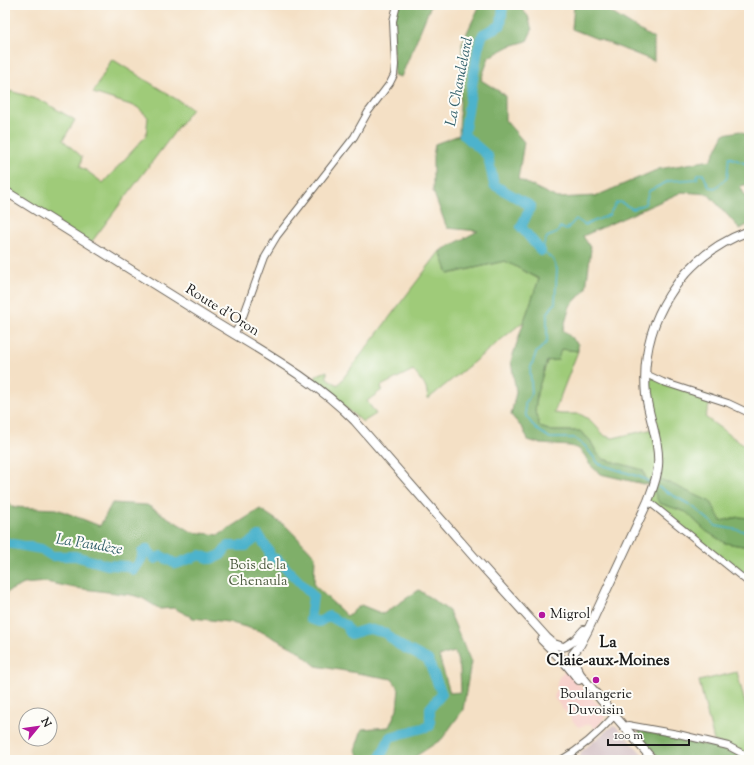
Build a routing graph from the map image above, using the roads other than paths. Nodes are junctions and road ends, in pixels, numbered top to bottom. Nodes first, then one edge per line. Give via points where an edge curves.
1 (397, 5) edge
2 (5, 191) edge
3 (749, 231) edge
4 (234, 334) junction
5 (646, 374) junction
6 (749, 413) edge
7 (648, 501) junction
8 (474, 557) junction
9 (749, 584) edge
10 (593, 618) junction
11 (564, 646) junction
12 (573, 654) junction
13 (561, 659) junction
14 (602, 701) junction
15 (614, 716) junction
16 (624, 727) junction
17 (569, 755) junction
18 (749, 757) edge
19 (561, 760) edge
20 (574, 760) edge
21 (653, 760) edge

1 - 4 street via 393,21 394,75 354,136 277,236 265,256 241,322
2 - 4 main road, Route d'Oron
3 - 5 main road via 712,249 680,279 666,299 656,321 649,344
4 - 8 main road, Route d'Oron via 304,378 334,401 355,421
5 - 6 street
5 - 7 main road via 646,397 658,459 656,477
7 - 9 street
7 - 10 main road
8 - 11 main road via 547,638 554,644
8 - 13 main road via 526,622
10 - 11 main road via 575,640
10 - 12 main road
11 - 12 main road via 571,648
11 - 13 main road via 559,652
12 - 13 main road via 566,661
12 - 14 main road via 580,674
13 - 14 main road
14 - 15 main road
15 - 16 main road
15 - 17 street via 597,734
16 - 18 street via 657,730 728,746
16 - 21 main road
17 - 19 street
17 - 20 street

